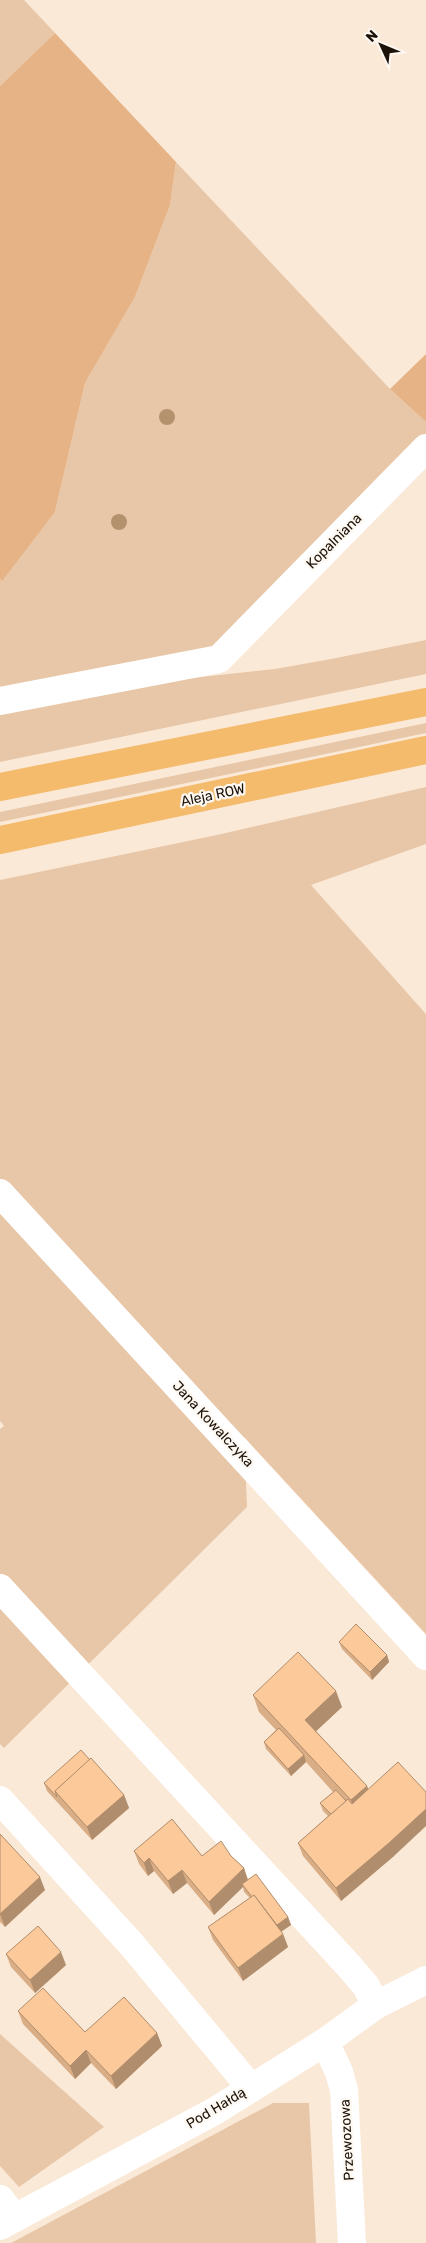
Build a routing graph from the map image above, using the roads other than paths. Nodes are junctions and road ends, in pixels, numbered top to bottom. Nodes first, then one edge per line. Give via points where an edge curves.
1 (426, 448) edge
2 (0, 701) edge
3 (426, 702) edge
4 (426, 750) edge
5 (0, 787) edge
6 (0, 840) edge
7 (0, 1193) edge
8 (0, 1588) edge
9 (426, 1656) edge
10 (0, 1800) edge
11 (426, 1980) edge
12 (376, 2005) junction
13 (325, 2042) junction
14 (250, 2088) junction
15 (5, 2214) edge
16 (352, 2243) edge

1 - 2 street, Kopalniana via 219,659
3 - 5 main road
4 - 6 main road, Aleja ROW
7 - 9 street, Jana Kowalczyka
8 - 12 street via 350,1966
10 - 14 street via 132,1945
11 - 12 street, Pod Hałdą
12 - 13 street, Pod Hałdą
13 - 14 street, Pod Hałdą
13 - 16 street, Przewozowa via 344,2090
14 - 15 street, Pod Hałdą via 215,2111

